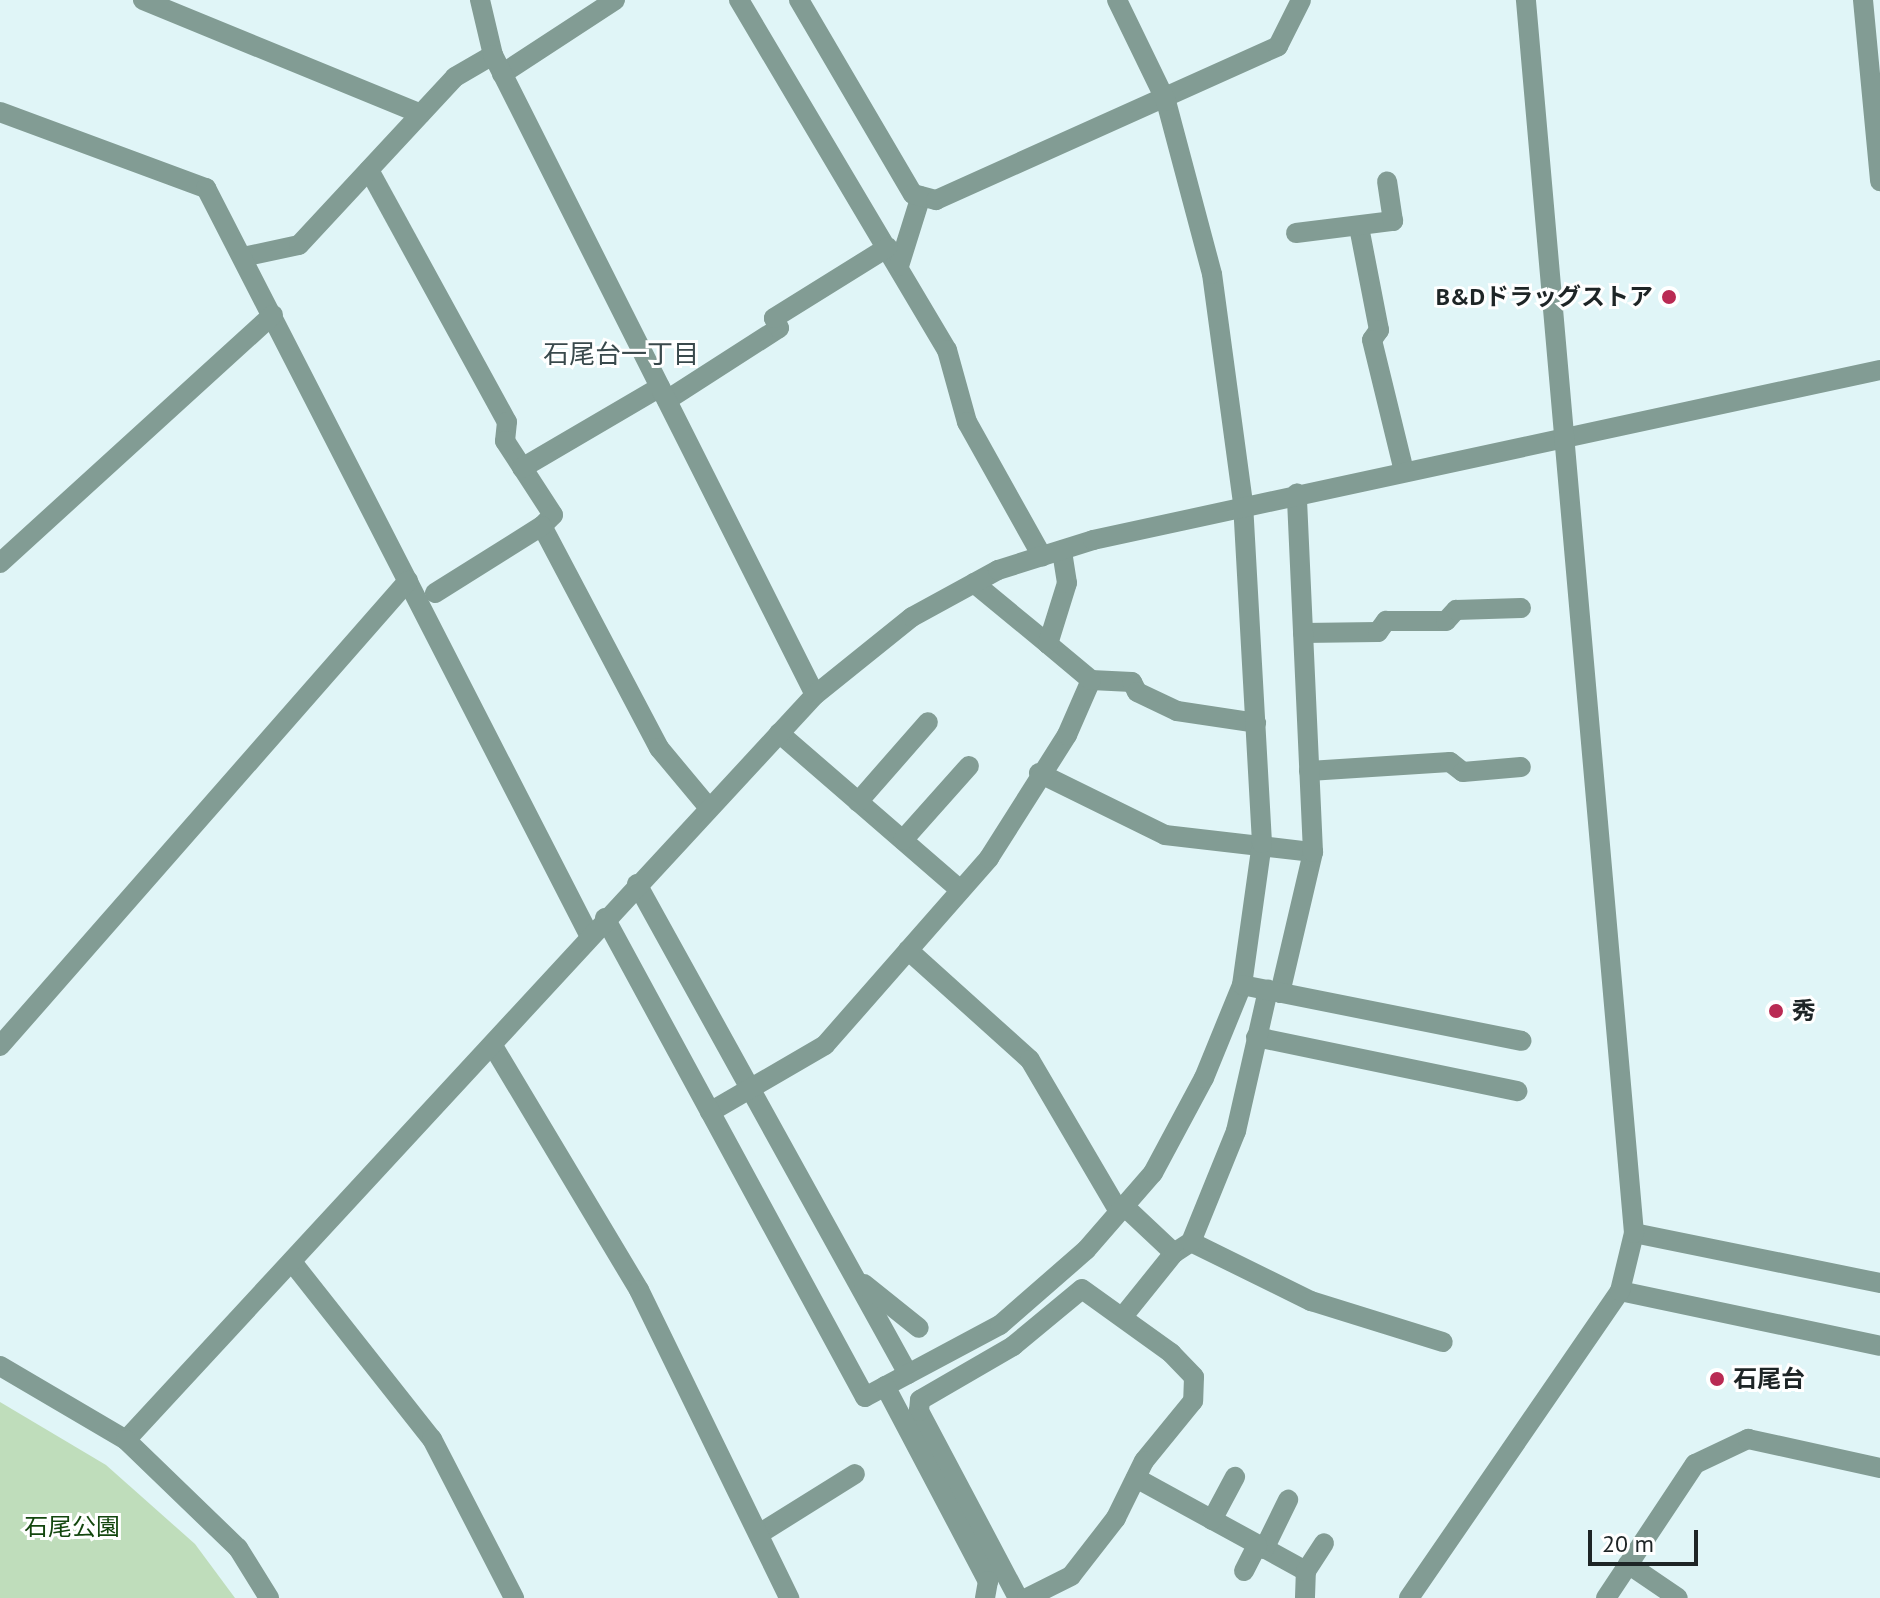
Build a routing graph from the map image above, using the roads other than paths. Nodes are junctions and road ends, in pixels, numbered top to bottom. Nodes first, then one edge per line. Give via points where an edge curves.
1 (143, 0) edge
2 (480, 0) edge
3 (615, 0) edge
4 (739, 0) edge
5 (799, 0) edge
6 (1117, 0) edge
7 (1301, 0) edge
8 (1526, 0) edge
9 (1863, 0) edge
10 (497, 65) junction
11 (1166, 101) junction
12 (0, 112) edge
13 (421, 114) junction
14 (369, 170) junction
15 (1387, 181) dead end
16 (1880, 181) edge
17 (921, 196) junction
18 (1359, 227) junction
19 (1296, 233) dead end
20 (888, 247) junction
21 (243, 257) junction
22 (899, 266) junction
23 (273, 315) junction
24 (1880, 370) edge
25 (663, 394) junction
26 (1569, 438) junction
27 (522, 468) junction
28 (1404, 471) junction
29 (1297, 493) junction
30 (1243, 503) junction
31 (542, 526) junction
32 (1062, 550) junction
33 (1042, 556) junction
34 (0, 563) edge
35 (408, 581) junction
36 (974, 583) junction
37 (435, 593) dead end
38 (1521, 608) dead end
39 (1303, 633) junction
40 (1048, 644) junction
41 (1091, 680) junction
42 (815, 695) junction
43 (928, 722) dead end
44 (1256, 723) junction
45 (779, 733) junction
46 (969, 766) dead end
47 (1521, 767) dead end
48 (1309, 771) junction
49 (1039, 773) junction
50 (858, 802) junction
51 (709, 808) junction
52 (903, 840) junction
53 (1262, 843) junction
54 (1313, 852) junction
55 (637, 884) junction
56 (960, 890) junction
57 (605, 918) junction
58 (589, 935) junction
59 (908, 950) junction
60 (1242, 985) junction
61 (1274, 992) junction
62 (5, 1033) edge
63 (1256, 1037) junction
64 (1521, 1041) dead end
65 (493, 1046) junction
66 (754, 1086) junction
67 (1517, 1091) dead end
68 (710, 1112) junction
69 (1122, 1209) junction
70 (1634, 1233) junction
71 (1182, 1248) junction
72 (292, 1262) junction
73 (857, 1279) junction
74 (1880, 1283) edge
75 (1620, 1291) junction
76 (1125, 1314) junction
77 (919, 1328) dead end
78 (1443, 1342) dead end
79 (1880, 1346) edge
80 (0, 1366) edge
81 (908, 1374) junction
82 (885, 1386) junction
83 (126, 1440) junction
84 (1880, 1468) edge
85 (855, 1474) dead end
86 (1235, 1477) dead end
87 (1136, 1478) junction
88 (1288, 1500) dead end
89 (1212, 1520) junction
90 (759, 1534) junction
91 (1324, 1543) dead end
92 (1261, 1547) junction
93 (1628, 1564) junction
94 (1244, 1571) dead end
95 (1306, 1571) junction
96 (782, 1595) edge
97 (1305, 1597) edge
98 (269, 1598) edge
99 (514, 1598) edge
100 (985, 1598) edge
101 (1018, 1598) edge
102 (1027, 1598) edge
103 (1409, 1598) edge
104 (1606, 1598) edge
105 (1678, 1598) edge

1 - 13 street
2 - 10 street
3 - 10 street
4 - 20 street
5 - 17 street via 913,194
6 - 11 street
7 - 11 street via 1278,46
8 - 26 street
9 - 16 street
10 - 13 street via 455,77
10 - 25 street
11 - 17 street via 936,200
11 - 30 street via 1212,274
12 - 21 street via 206,188
13 - 14 street
14 - 21 street via 299,245
14 - 27 street via 507,422 505,441
15 - 18 street via 1393,221
17 - 22 street
18 - 19 street
18 - 28 street via 1379,330 1372,340
20 - 22 street
20 - 25 street via 774,318 779,328
21 - 23 street
22 - 33 street via 947,350 967,422
23 - 34 street
23 - 35 street
24 - 26 street
25 - 27 street
25 - 42 street
26 - 28 street
26 - 70 street
27 - 31 street via 553,515
28 - 29 street
29 - 30 street
29 - 39 street
30 - 32 street
30 - 44 street
31 - 37 street
31 - 51 street via 659,748
32 - 33 street
32 - 40 street via 1067,583
33 - 36 street
35 - 58 street
35 - 62 street
36 - 40 street
36 - 42 street via 912,617
38 - 39 street via 1456,610 1446,621 1386,621 1378,632
39 - 48 street
40 - 41 street
41 - 44 street via 1132,682 1137,692 1177,711
41 - 49 street via 1067,735
42 - 45 street
43 - 50 street
44 - 53 street
45 - 50 street
45 - 51 street
46 - 52 street
47 - 48 street via 1463,772 1450,762
48 - 54 street
49 - 53 street via 1165,835
49 - 56 street
50 - 52 street
51 - 55 street
52 - 56 street
53 - 54 street
53 - 60 street
54 - 61 street
55 - 57 street
55 - 66 street
56 - 59 street
57 - 58 street
57 - 68 street
58 - 65 street
59 - 66 street via 825,1045
59 - 69 street via 1030,1060
60 - 61 street
60 - 69 street via 1204,1078 1153,1173
61 - 63 street
61 - 64 street
63 - 67 street
63 - 71 street via 1236,1131
65 - 72 street
65 - 90 street via 639,1290
66 - 68 street
66 - 73 street
68 - 82 street via 865,1397
69 - 71 street
69 - 81 street via 1000,1325
70 - 74 street
70 - 75 street
71 - 76 street
71 - 78 street via 1311,1301
72 - 83 street
72 - 99 street via 432,1439
73 - 77 street
73 - 81 street
75 - 79 street
75 - 103 street
76 - 87 street via 1194,1377 1193,1401
76 - 101 street via 1082,1289 1013,1346 920,1400 919,1411
80 - 83 street
81 - 82 street
82 - 100 street via 988,1581
83 - 98 street via 238,1548
84 - 93 street via 1748,1439 1695,1464
85 - 90 street
86 - 89 street
87 - 89 street
87 - 102 street via 1071,1576
88 - 92 street
89 - 92 street
90 - 96 street
91 - 95 street
92 - 94 street
92 - 95 street
93 - 104 street
93 - 105 street
95 - 97 street

